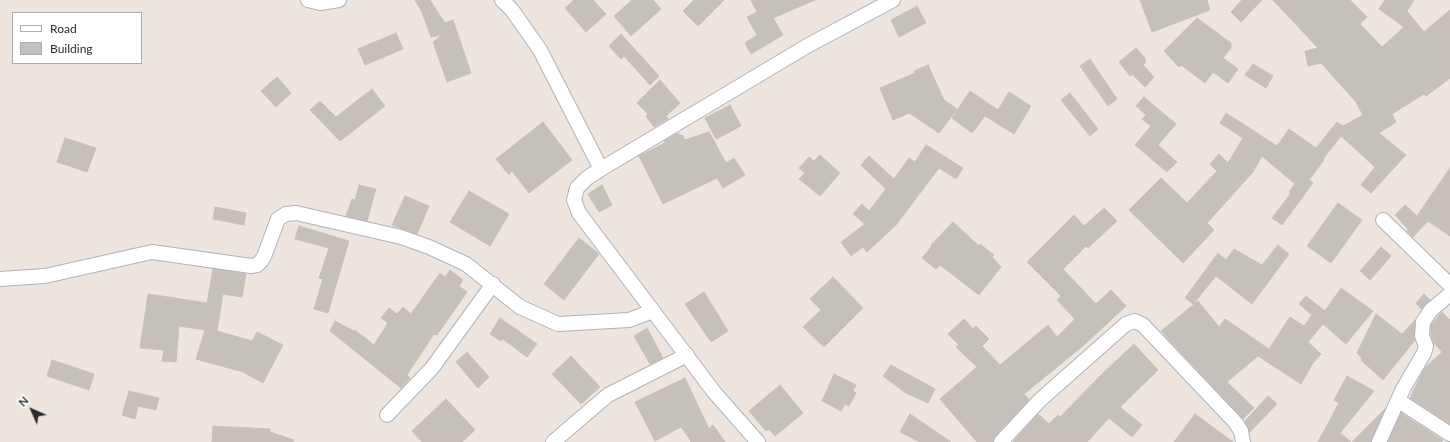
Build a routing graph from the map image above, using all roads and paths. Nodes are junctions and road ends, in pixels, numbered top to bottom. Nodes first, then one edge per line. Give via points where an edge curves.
1 (308, 0) edge
2 (339, 0) edge
3 (502, 0) edge
4 (892, 0) edge
5 (601, 169) junction
6 (1383, 220) dead end
7 (0, 279) edge
8 (493, 284) junction
9 (1450, 286) edge
10 (1450, 294) edge
11 (653, 311) junction
12 (687, 355) junction
13 (1400, 400) junction
14 (387, 415) dead end
15 (1450, 434) edge
16 (553, 442) edge
17 (758, 442) edge
18 (1001, 442) edge
19 (1243, 442) edge
20 (1379, 442) edge

1 - 2 street via 320,3
3 - 5 street via 540,50
4 - 5 street via 807,46
5 - 11 street via 586,178 577,188 574,200 578,213
6 - 9 street
7 - 8 street via 45,276 152,252 251,266 262,260 266,254 278,219 286,214 296,213 429,246 466,264
8 - 11 street via 520,307 558,324 629,320
8 - 14 street via 432,368
10 - 13 street via 1431,310 1422,322 1422,336 1426,346 1403,389
11 - 12 street
12 - 16 street via 608,396
12 - 17 street via 714,392
13 - 15 street
13 - 20 street
18 - 19 street via 1045,395 1126,324 1135,321 1143,325 1235,422 1241,431

